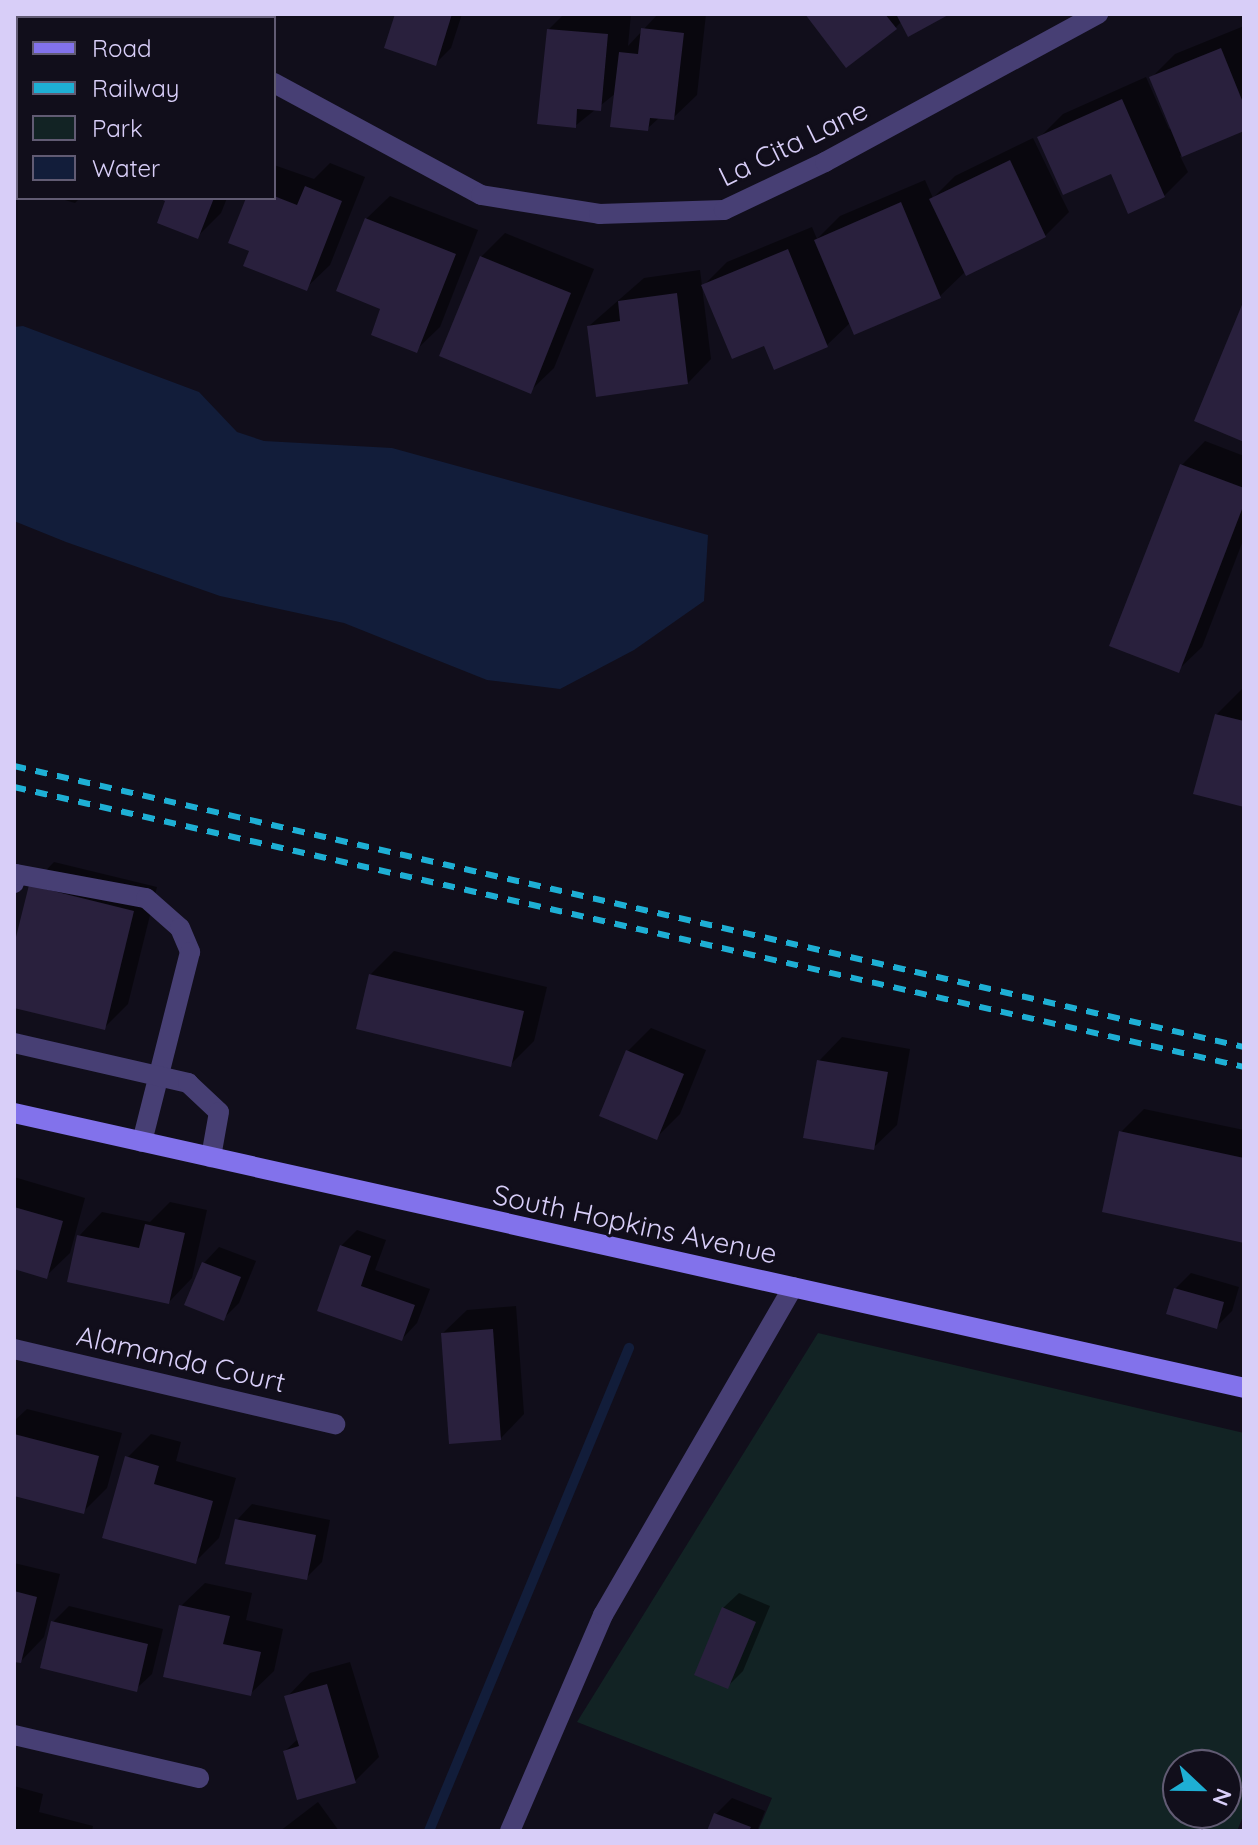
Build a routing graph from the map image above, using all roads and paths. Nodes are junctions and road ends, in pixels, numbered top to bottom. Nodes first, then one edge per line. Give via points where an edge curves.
1 (1098, 14) edge
2 (276, 84) edge
3 (14, 883) edge
4 (14, 1043) edge
5 (161, 1074) junction
6 (14, 1113) edge
7 (142, 1142) junction
8 (211, 1157) junction
9 (793, 1287) junction
10 (14, 1349) edge
11 (1244, 1388) edge
12 (335, 1424) dead end
13 (14, 1735) edge
14 (199, 1778) dead end
15 (510, 1831) edge

1 - 2 street, La Cita Lane via 825,162 724,210 599,214 481,195
3 - 5 street via 16,874 146,898 180,928 190,952
4 - 5 street
5 - 7 street
5 - 8 street via 188,1083 219,1112
6 - 7 street, South Hopkins Avenue
7 - 8 street, South Hopkins Avenue
8 - 9 street, South Hopkins Avenue
9 - 11 street, South Hopkins Avenue
9 - 15 street via 603,1615
10 - 12 street, Alamanda Court
13 - 14 street

